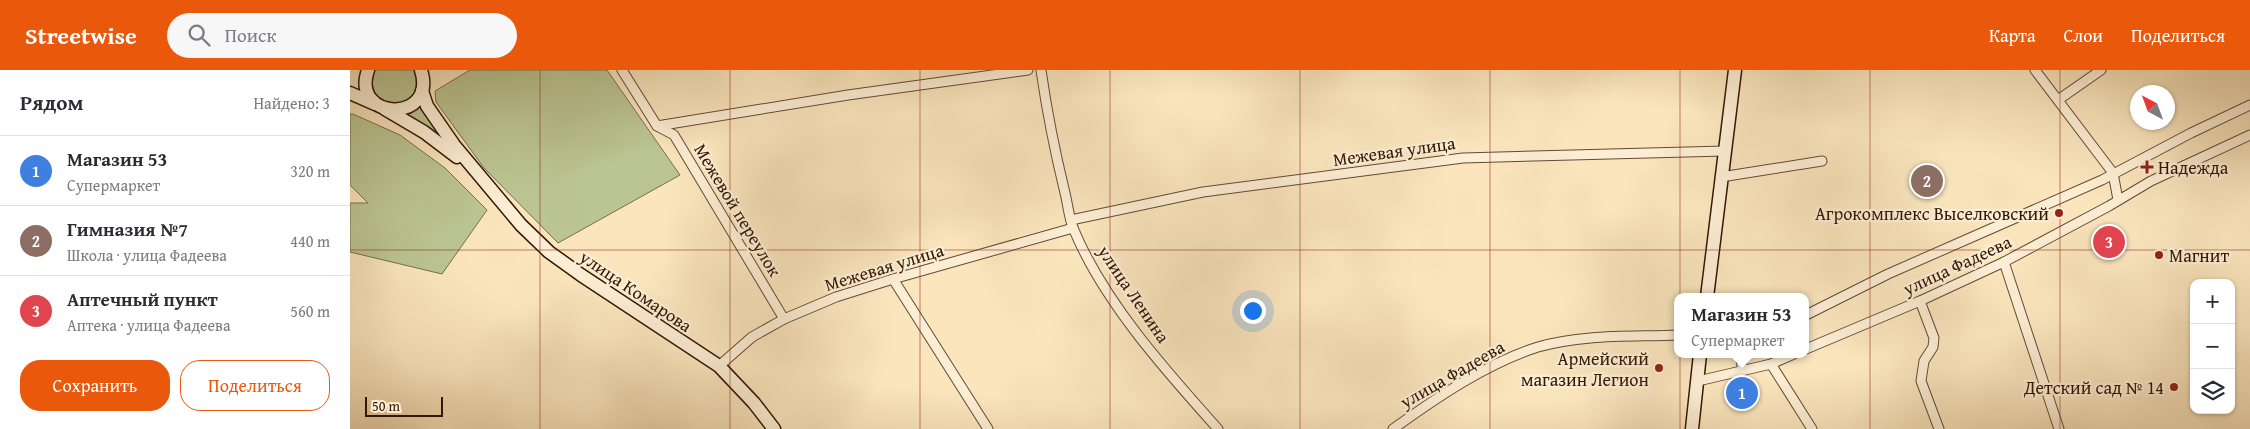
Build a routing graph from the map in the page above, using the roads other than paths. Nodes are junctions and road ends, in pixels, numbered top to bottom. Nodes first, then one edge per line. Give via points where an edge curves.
1 (368, 70) edge
2 (420, 70) edge
3 (431, 70) edge
4 (622, 70) edge
5 (1028, 70) edge
6 (1041, 70) edge
7 (1735, 70) edge
8 (2034, 70) edge
9 (2101, 70) edge
10 (423, 87) junction
11 (350, 93) edge
12 (2058, 100) junction
13 (2250, 105) edge
14 (382, 108) junction
15 (657, 126) junction
16 (2250, 135) edge
17 (1725, 151) junction
18 (1822, 161) dead end
19 (2113, 173) junction
20 (1721, 177) junction
21 (481, 179) junction
22 (2118, 200) junction
23 (1072, 224) junction
24 (2004, 262) junction
25 (893, 279) junction
26 (1707, 293) edge
27 (1920, 301) junction
28 (1809, 314) edge
29 (784, 319) junction
30 (1674, 335) edge
31 (1809, 348) edge
32 (1700, 358) edge
33 (1741, 358) edge
34 (1785, 358) edge
35 (1771, 364) junction
36 (719, 366) junction
37 (1743, 371) junction
38 (1698, 381) junction
39 (770, 428) edge
40 (988, 429) edge
41 (1218, 429) edge
42 (1392, 429) edge
43 (1692, 429) edge
44 (1812, 429) edge
45 (1939, 429) edge
46 (2060, 429) edge

1 - 14 main road via 368,94
2 - 10 main road
3 - 10 main road
4 - 15 street
5 - 15 street
6 - 23 street, улица Ленина via 1052,141
7 - 17 main road
8 - 12 street
9 - 12 street
10 - 14 main road via 413,104 404,109
10 - 21 main road via 427,106
11 - 14 main road
12 - 19 street
13 - 19 street, улица Фадеева
14 - 21 main road via 448,150
15 - 29 street, Межевой переулок via 674,134
16 - 22 street, улица Фадеева
17 - 20 main road
17 - 23 street, Межевая улица via 1463,158 1203,192
18 - 20 street
19 - 22 street
19 - 28 street, улица Фадеева via 1888,274
20 - 26 main road
21 - 36 main road, улица Комарова via 549,252
22 - 24 street, улица Фадеева
23 - 25 street, Межевая улица
23 - 41 street, улица Ленина via 1094,270 1119,308 1178,385
24 - 27 street, улица Фадеева
24 - 46 street
25 - 29 street, Межевая улица via 836,297
25 - 40 street
27 - 31 street, улица Фадеева
27 - 45 street via 1934,338 1934,347 1924,361 1921,381
29 - 36 street, Межевая улица via 752,337
30 - 42 street, улица Фадеева via 1602,338 1539,347 1510,357 1431,401
32 - 38 main road
33 - 37 street
34 - 35 street
35 - 37 street
35 - 44 street
36 - 39 main road, улица Комарова via 754,403
37 - 38 street
38 - 43 main road

